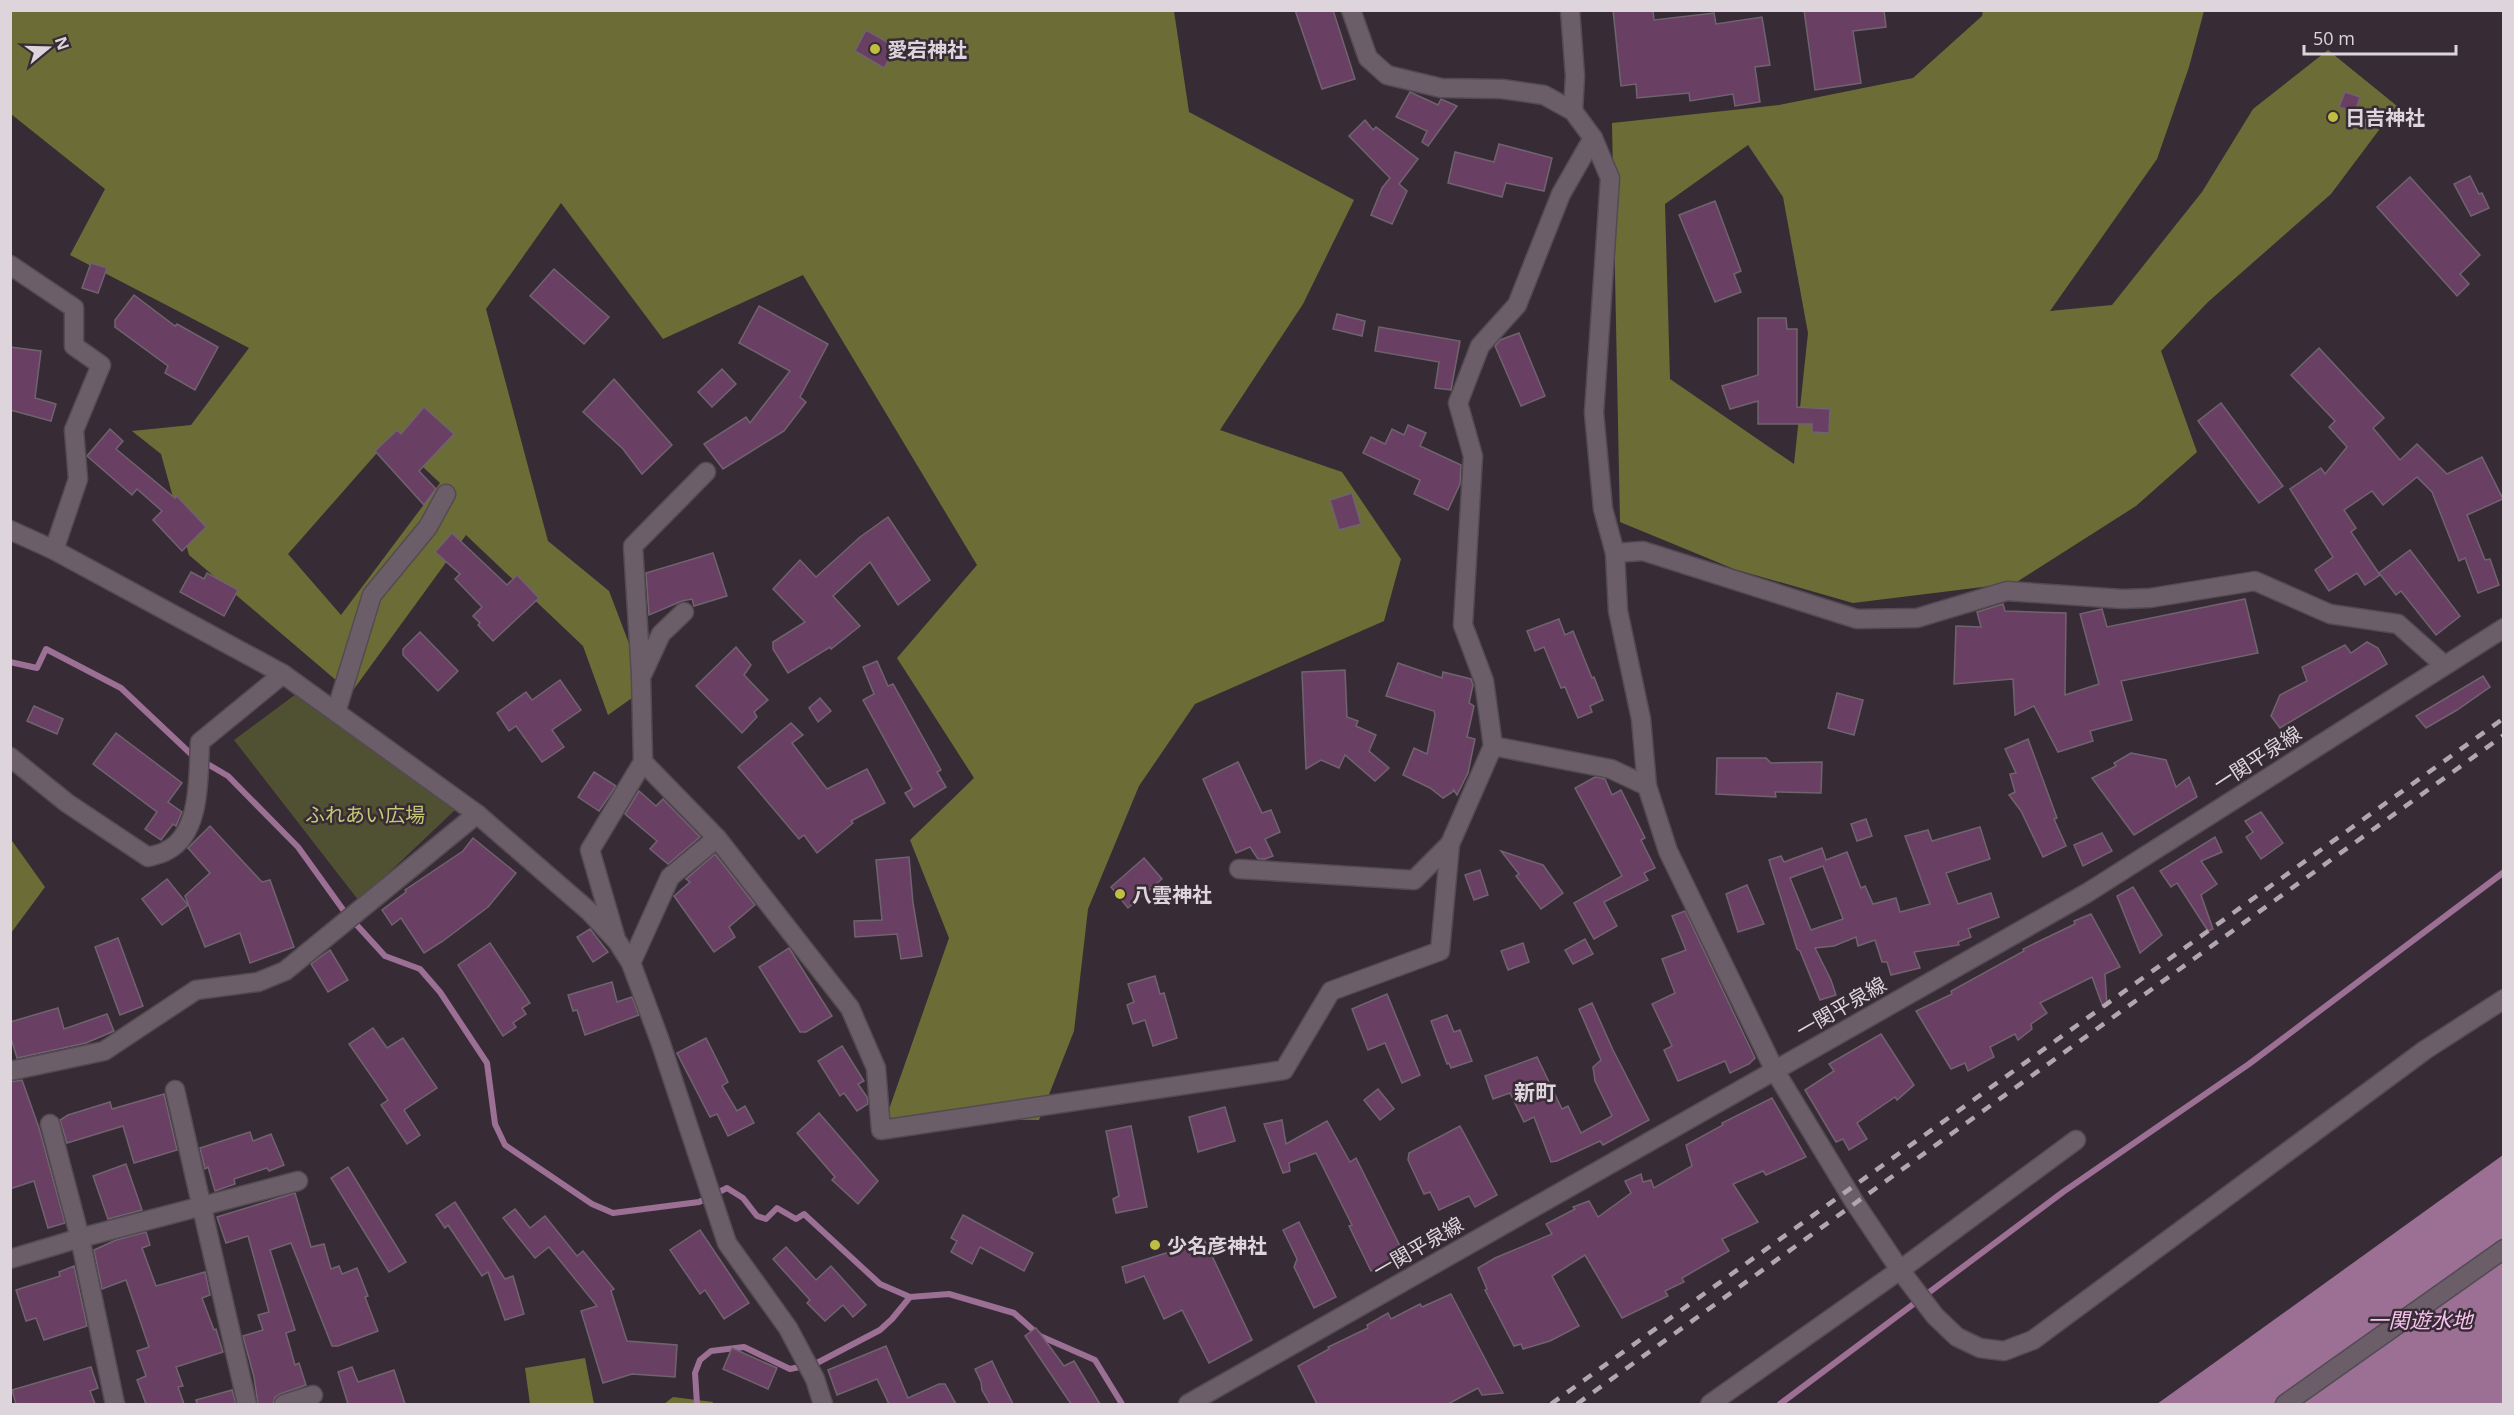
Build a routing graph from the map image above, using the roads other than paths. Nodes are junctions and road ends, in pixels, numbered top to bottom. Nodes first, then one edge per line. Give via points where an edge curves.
1 (1351, 10) edge
2 (1570, 10) edge
3 (1573, 111) junction
4 (1593, 138) junction
5 (10, 266) edge
6 (706, 472) dead end
7 (446, 494) dead end
8 (10, 530) edge
9 (54, 550) junction
10 (1615, 553) junction
11 (684, 612) dead end
12 (2504, 628) edge
13 (2444, 665) junction
14 (283, 674) junction
15 (641, 677) junction
16 (336, 712) junction
17 (1493, 746) junction
18 (10, 757) edge
19 (643, 762) junction
20 (1647, 786) junction
21 (477, 814) junction
22 (717, 838) junction
23 (1450, 844) junction
24 (1239, 869) dead end
25 (616, 941) junction
26 (631, 963) junction
27 (2504, 999) edge
28 (10, 1071) edge
29 (1775, 1071) junction
30 (175, 1090) dead end
31 (50, 1124) dead end
32 (2076, 1140) dead end
33 (298, 1181) dead end
34 (200, 1207) junction
35 (80, 1238) junction
36 (2504, 1249) edge
37 (10, 1259) edge
38 (1900, 1269) junction
39 (313, 1395) dead end
40 (115, 1404) edge
41 (247, 1404) edge
42 (284, 1404) edge
43 (823, 1404) edge
44 (1188, 1404) edge
45 (1710, 1404) edge
46 (2285, 1404) edge

1 - 3 street via 1368,58 1387,75 1441,88 1502,89 1544,95
2 - 3 street via 1575,76
3 - 4 street
4 - 10 street via 1610,178 1594,413 1603,509
4 - 17 street via 1561,194 1517,304 1480,346 1458,403 1473,456 1463,625 1484,681
5 - 9 street via 74,308 74,346 101,365 74,430 78,479
6 - 15 street via 633,546
7 - 16 street via 428,527 372,595
8 - 9 street
9 - 14 street
10 - 13 street via 1643,550 1857,619 1917,618 2007,591 2122,600 2255,581 2330,614 2398,624
10 - 20 street via 1618,611 1641,719
11 - 15 street via 661,634
12 - 13 street, 一関平泉線
13 - 29 street, 一関平泉線 via 2087,893
14 - 16 street
14 - 18 street via 200,742 196,804 186,833 168,850 148,857 67,803
15 - 19 street
16 - 21 street
17 - 20 street via 1611,769
17 - 23 street
19 - 22 street
19 - 25 street via 590,850
20 - 29 street via 1668,851
21 - 25 street via 590,912
21 - 28 street via 285,971 258,982 196,990 104,1051
22 - 23 street via 850,1008 876,1068 881,1130 1284,1070 1330,991 1440,951
22 - 26 street via 670,877
23 - 24 street via 1414,880
25 - 26 street
26 - 43 street via 727,1243 788,1328 815,1379
27 - 38 street via 2424,1050 2033,1340 2004,1351 1980,1348 1957,1337 1935,1316
29 - 38 street
29 - 44 street, 一関平泉線
30 - 34 street
31 - 35 street
32 - 38 street
33 - 34 street
34 - 35 street
34 - 41 street
35 - 37 street
35 - 40 street
36 - 46 street
38 - 45 street
39 - 42 street

